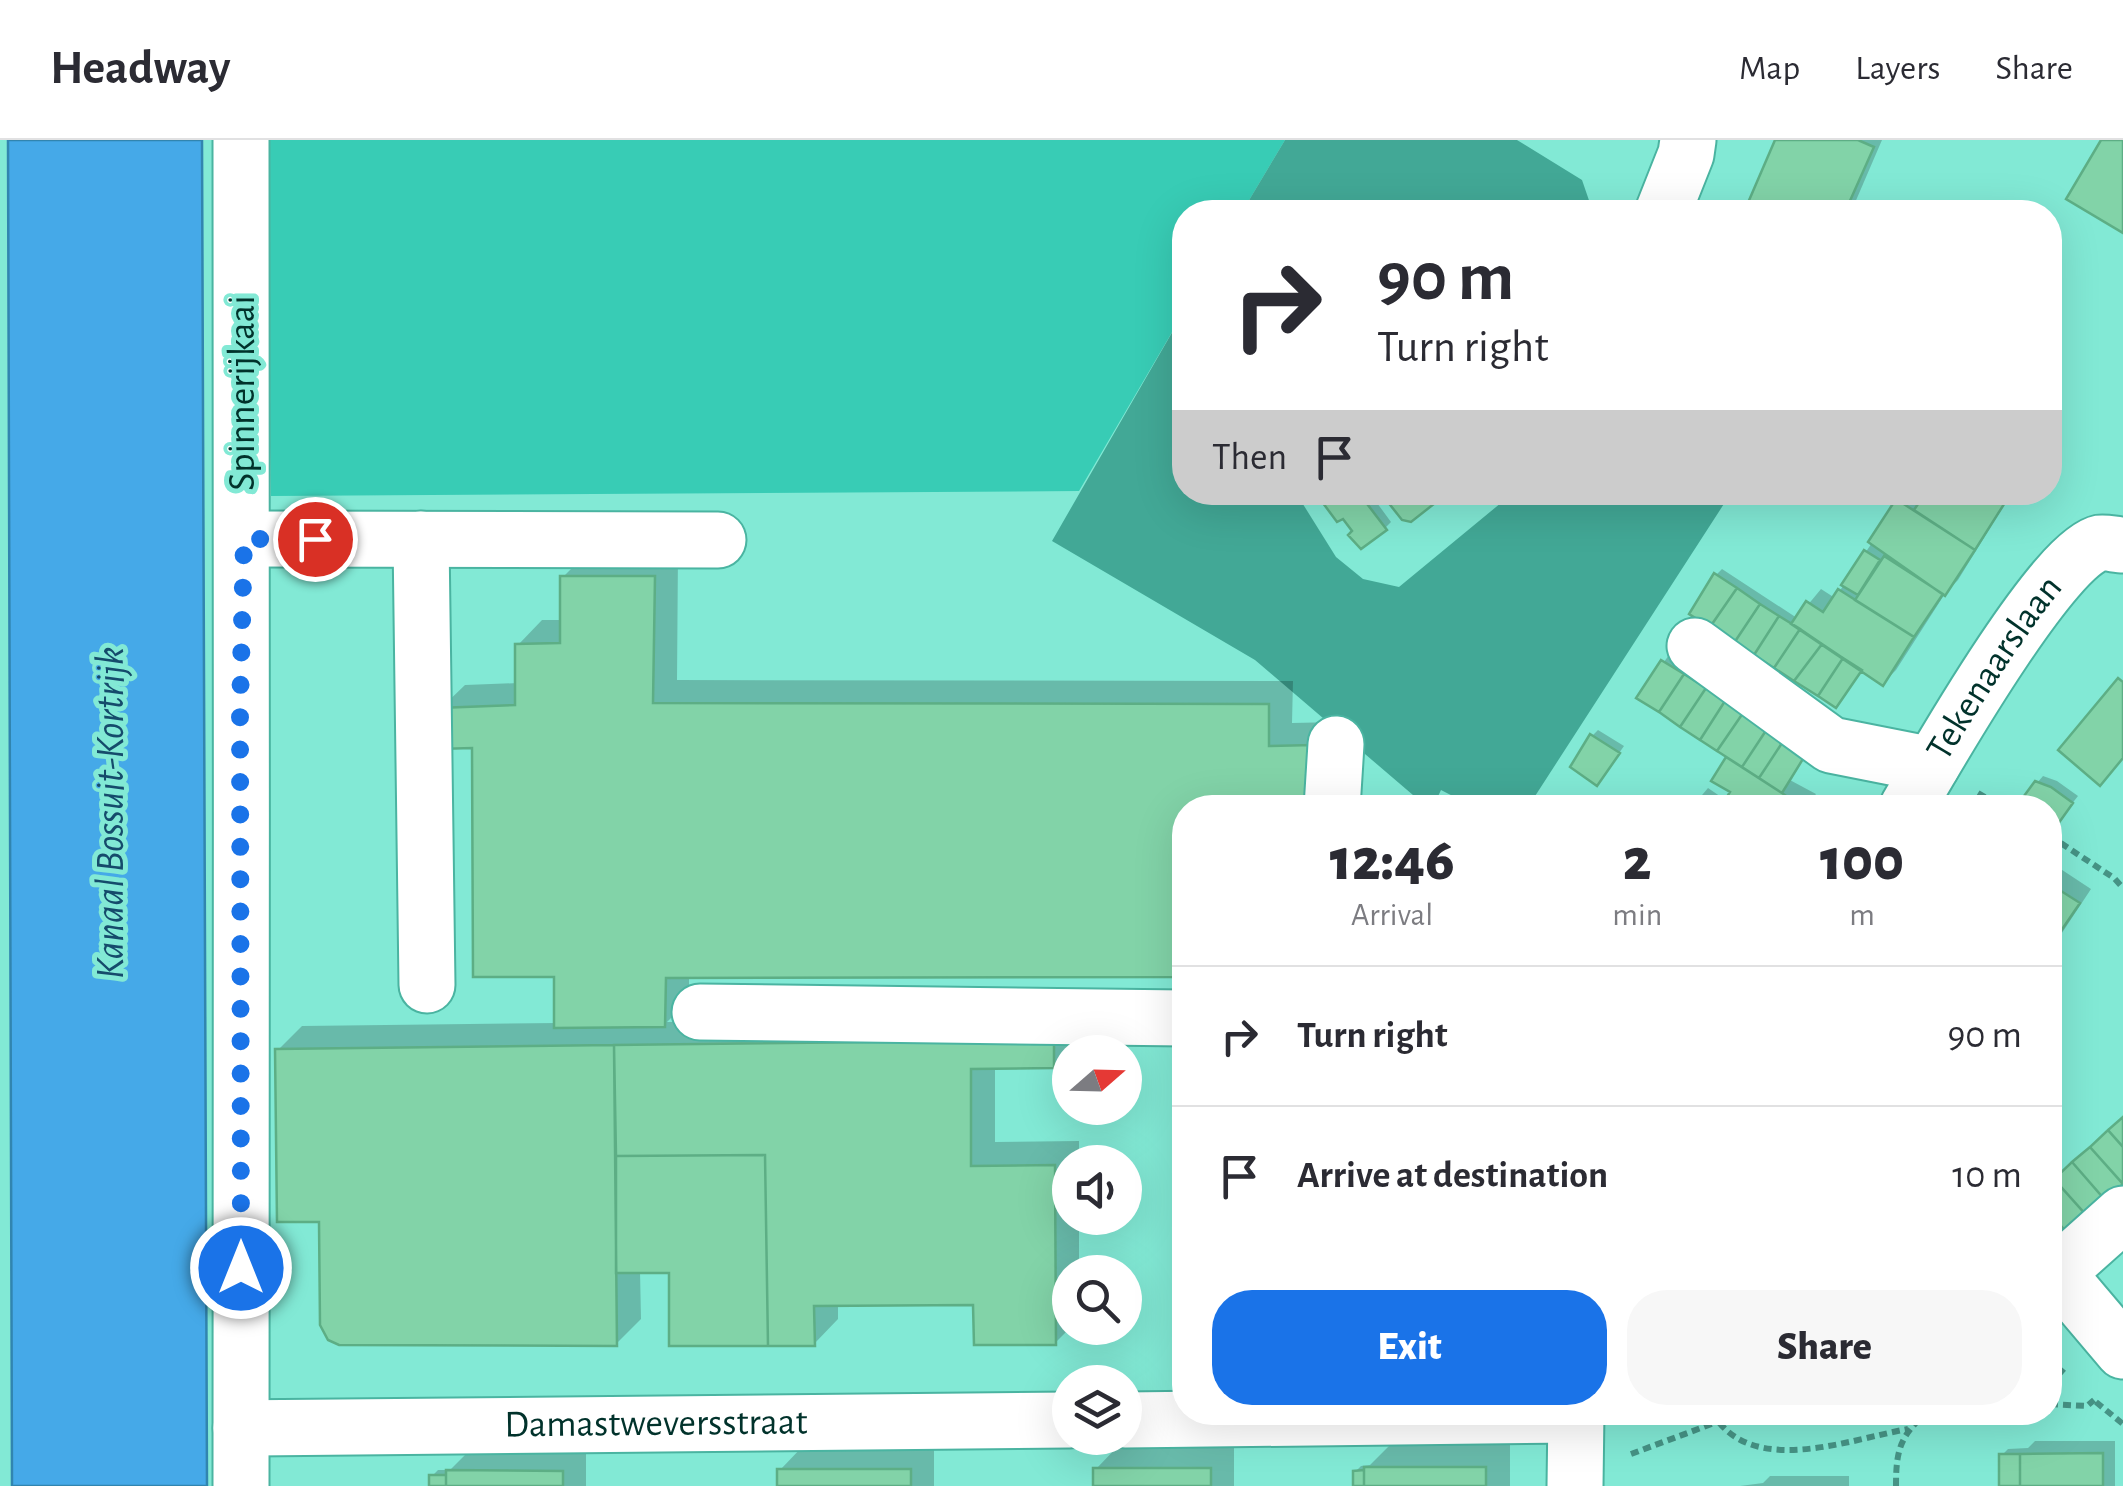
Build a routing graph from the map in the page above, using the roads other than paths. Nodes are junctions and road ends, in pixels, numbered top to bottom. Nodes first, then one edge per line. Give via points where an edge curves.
1 (241, 140) edge
2 (1688, 140) edge
3 (1668, 200) edge
4 (244, 539) junction
5 (422, 539) junction
6 (718, 540) dead end
7 (2111, 544) edge
8 (1695, 646) dead end
9 (1336, 744) dead end
10 (1920, 786) edge
11 (1333, 795) edge
12 (427, 985) dead end
13 (700, 1012) dead end
14 (1172, 1018) edge
15 (2123, 1214) edge
16 (2062, 1269) edge
17 (2062, 1280) edge
18 (2123, 1351) edge
19 (1172, 1418) edge
20 (1142, 1419) edge
21 (1052, 1420) edge
22 (1339, 1425) edge
23 (241, 1428) junction
24 (1575, 1443) edge
25 (241, 1486) edge

1 - 4 street, Spinnerijkaai
2 - 3 street
4 - 5 street
4 - 23 street, Spinnerijkaai
5 - 6 street
5 - 12 street
7 - 10 street, Tekenaarslaan via 2079,556 2040,597
8 - 10 street via 1831,745
9 - 11 street
13 - 14 street
15 - 16 street
17 - 18 street
19 - 20 street
21 - 23 street, Damastweversstraat
22 - 24 street
23 - 25 street, Spinnerijkaai

